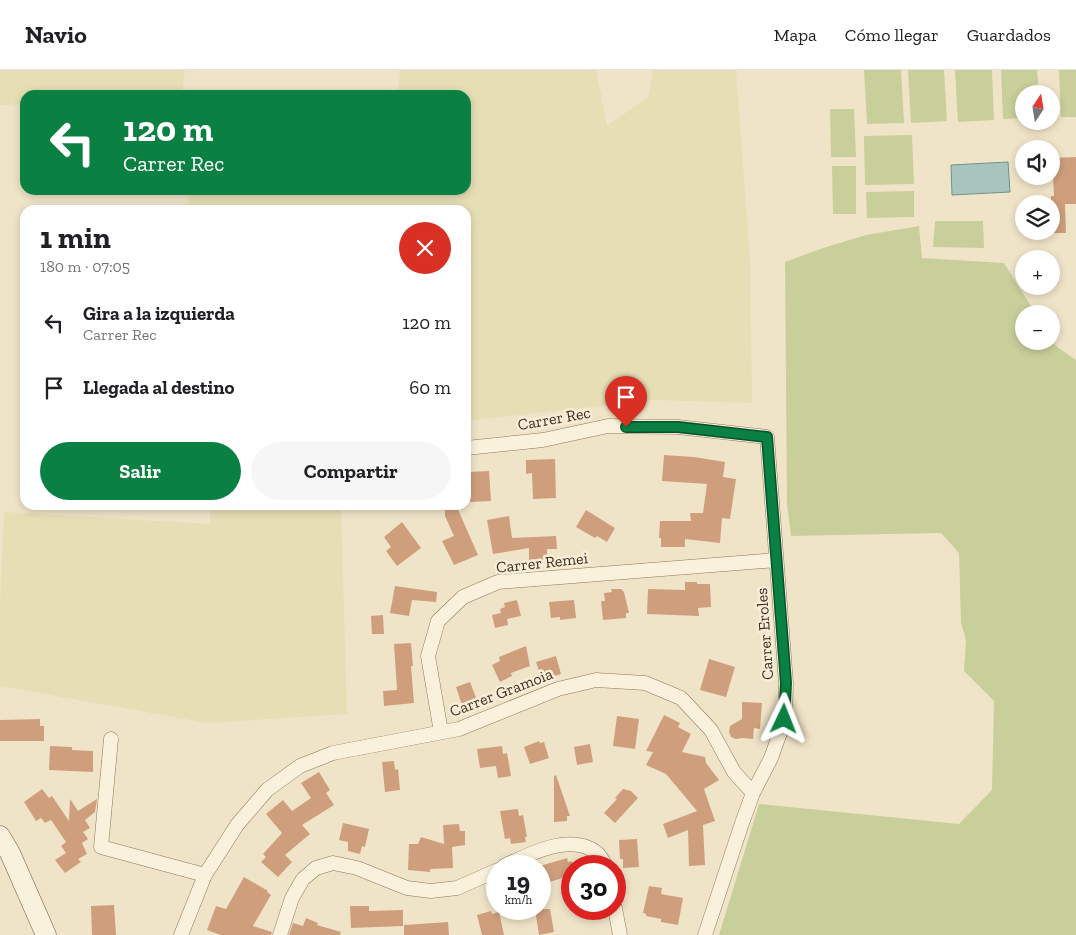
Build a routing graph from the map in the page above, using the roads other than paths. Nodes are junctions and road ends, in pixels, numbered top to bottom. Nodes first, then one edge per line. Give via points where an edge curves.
1 (767, 437) joint
2 (471, 447) edge
3 (776, 560) junction
4 (441, 732) junction
5 (111, 739) dead end
6 (753, 793) junction
7 (0, 836) edge
8 (529, 855) edge
9 (599, 855) edge
10 (205, 875) junction
11 (486, 875) edge
12 (617, 920) edge
13 (46, 935) edge
14 (181, 935) edge
15 (280, 935) edge
16 (620, 935) edge
17 (705, 935) edge

1 - 2 street, Carrer Rec via 678,427 608,426 543,440
1 - 3 street, Carrer Eroles
3 - 4 street, Carrer Remei via 498,582 463,597 438,621 428,656
3 - 6 street, Carrer Eroles via 786,683 784,719 771,758
4 - 6 street, Carrer Gramoia via 460,729 558,688 596,680 645,683 681,698 710,730 734,772
4 - 10 street, Carrer Gramoia via 333,753 300,766 267,790 237,825
5 - 10 street via 101,847
6 - 17 street, Carrer Eroles
7 - 13 street
8 - 9 street via 558,845 580,846
10 - 14 street, Carrer Gramoia
11 - 15 street via 457,888 431,891 407,888 357,868 333,863 316,868 303,879 292,898
12 - 16 street

